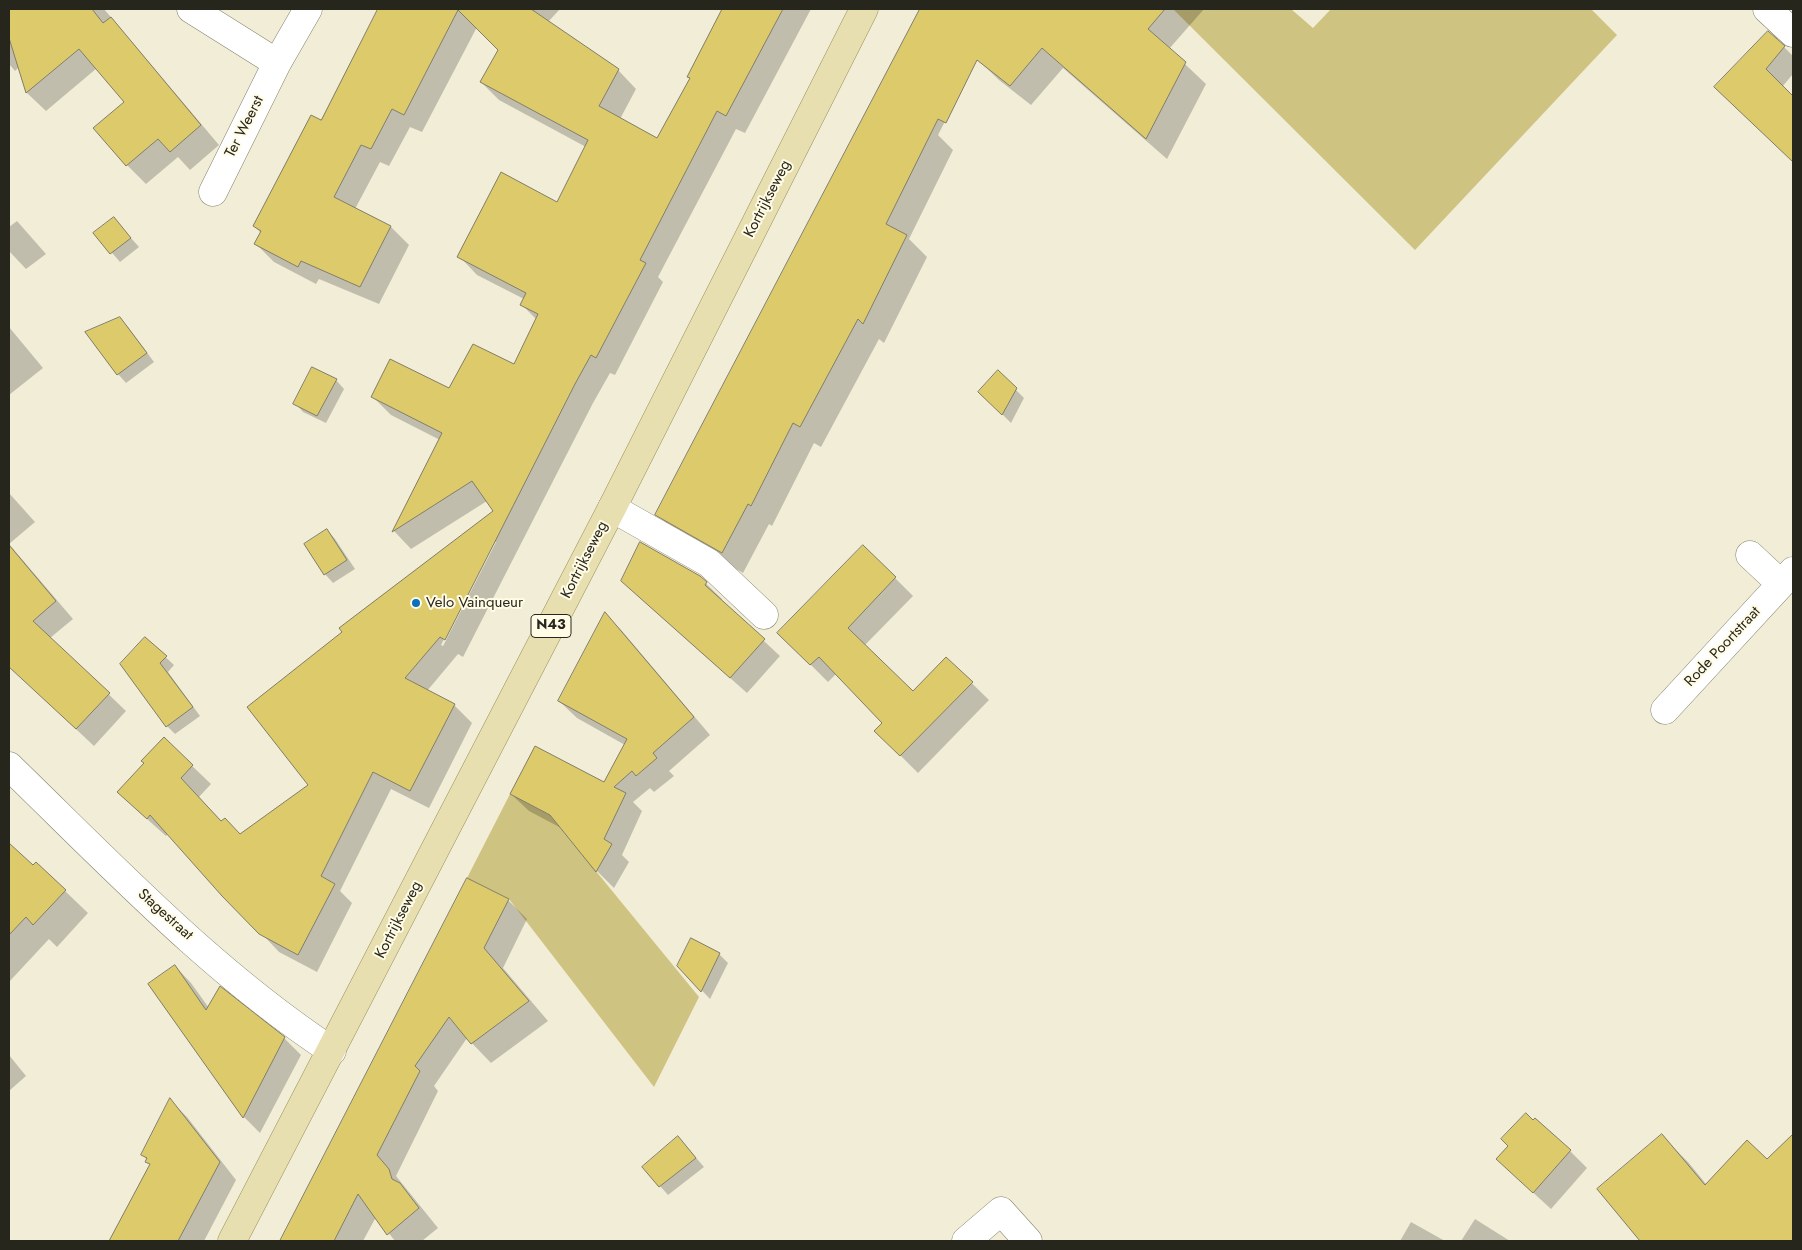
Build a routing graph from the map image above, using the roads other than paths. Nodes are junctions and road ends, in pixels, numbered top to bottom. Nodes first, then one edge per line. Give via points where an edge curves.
1 (191, 9) edge
2 (308, 9) edge
3 (864, 9) edge
4 (1768, 9) edge
5 (1793, 33) edge
6 (277, 63) junction
7 (213, 192) dead end
8 (612, 508) junction
9 (1750, 555) dead end
10 (1787, 578) edge
11 (764, 616) dead end
12 (1665, 710) dead end
13 (9, 766) edge
14 (332, 1051) junction
15 (232, 1241) edge
16 (966, 1241) edge
17 (1028, 1241) edge

1 - 6 street
2 - 6 street, Ter Weerst
3 - 8 main road, Kortrijkseweg / N43
4 - 5 street
6 - 7 street, Ter Weerst
8 - 11 street via 709,563
8 - 14 main road, Kortrijkseweg / N43
9 - 10 street, Rode Poortstraat
10 - 12 street, Rode Poortstraat
13 - 14 street, Stagestraat via 154,907 247,989
14 - 15 main road, Kortrijkseweg / N43
16 - 17 street via 1001,1211

